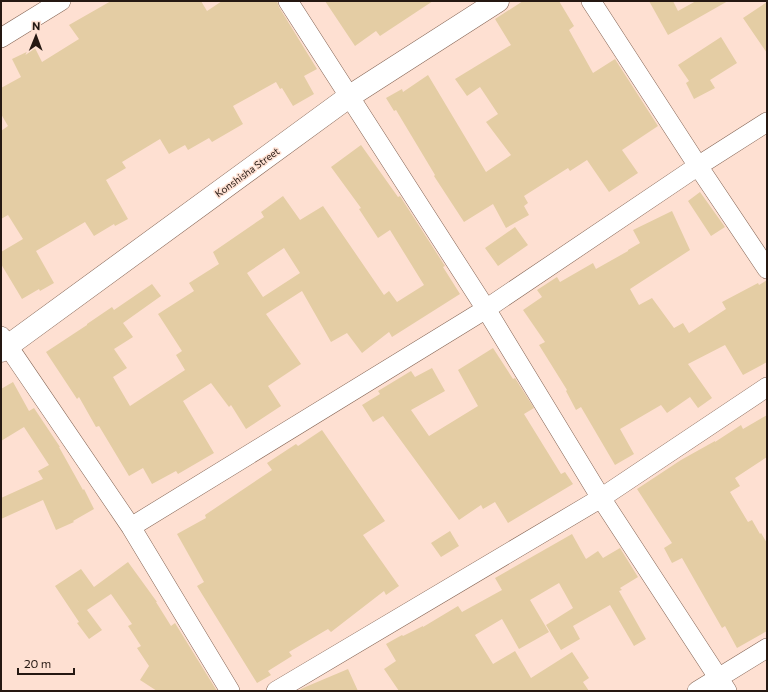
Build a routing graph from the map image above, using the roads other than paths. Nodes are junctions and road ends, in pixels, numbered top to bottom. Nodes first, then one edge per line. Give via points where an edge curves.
1 (61, 1) edge
2 (288, 1) edge
3 (498, 1) edge
4 (592, 1) edge
5 (1, 38) edge
6 (350, 96) junction
7 (767, 122) edge
8 (698, 166) junction
9 (767, 269) edge
10 (486, 309) junction
11 (3, 345) edge
12 (767, 387) edge
13 (601, 498) junction
14 (131, 527) junction
15 (767, 648) edge
16 (723, 684) edge
17 (230, 691) edge
18 (276, 691) edge
19 (697, 691) edge

1 - 5 street
2 - 6 street
3 - 6 street, Konshisha Street
4 - 8 street
6 - 10 street
6 - 11 street, Konshisha Street
7 - 8 street
8 - 9 street
8 - 10 street
10 - 13 street
10 - 14 street
11 - 14 street
12 - 13 street
13 - 16 street
13 - 18 street
14 - 17 street
15 - 16 street
16 - 19 street

